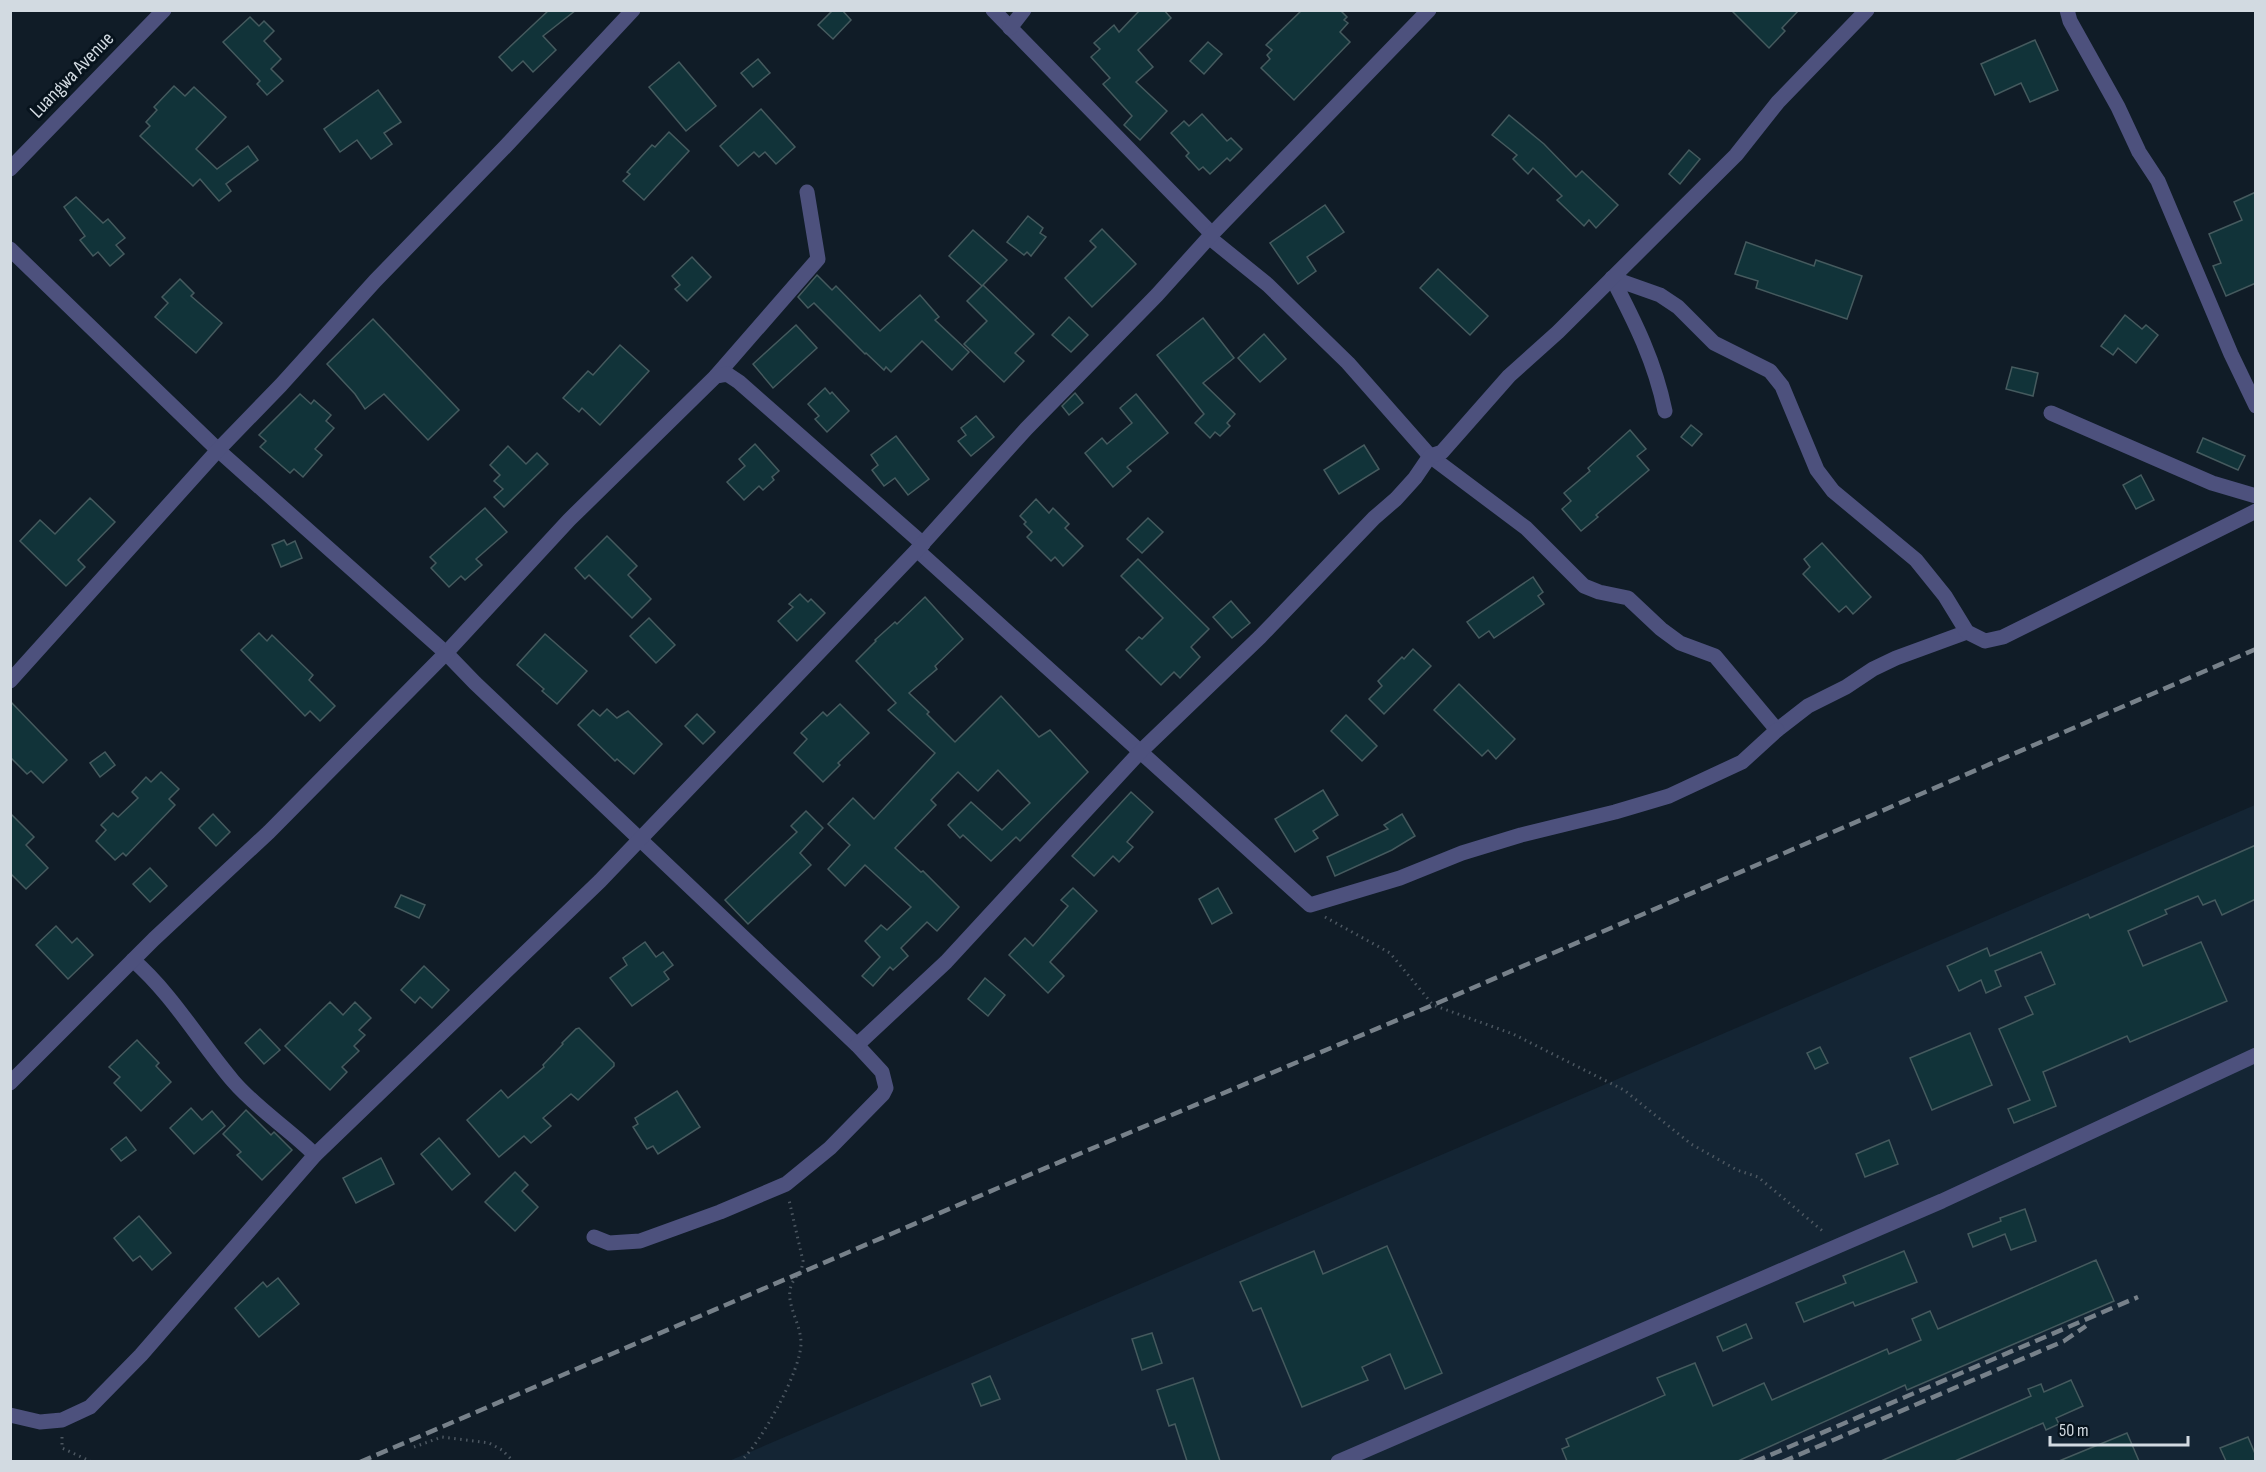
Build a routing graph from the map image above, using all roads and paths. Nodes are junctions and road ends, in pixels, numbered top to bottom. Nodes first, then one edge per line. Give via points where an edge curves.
1 (164, 10) edge
2 (633, 10) edge
3 (993, 10) edge
4 (1024, 10) edge
5 (1430, 10) edge
6 (1867, 10) edge
7 (2067, 10) edge
8 (1010, 28) junction
9 (10, 169) edge
10 (807, 192) dead end
11 (1211, 236) junction
12 (10, 249) edge
13 (1612, 278) junction
14 (716, 376) junction
15 (2256, 406) edge
16 (1665, 411) dead end
17 (2051, 413) dead end
18 (218, 450) junction
19 (1430, 456) junction
20 (2256, 496) edge
21 (2256, 511) edge
22 (920, 547) junction
23 (1966, 632) junction
24 (446, 653) junction
25 (10, 681) edge
26 (1777, 730) junction
27 (1140, 753) junction
28 (641, 839) junction
29 (1310, 904) junction
30 (133, 960) junction
31 (857, 1045) junction
32 (2256, 1055) edge
33 (10, 1083) edge
34 (315, 1155) junction
35 (786, 1184) junction
36 (594, 1237) dead end
37 (1837, 1247) junction
38 (10, 1415) edge
39 (62, 1420) junction
40 (414, 1447) dead end
41 (92, 1461) edge
42 (514, 1461) edge
43 (740, 1461) edge
44 (1338, 1461) edge

1 - 9 street, Luangwa Avenue
2 - 18 street
3 - 8 street
4 - 8 street
5 - 11 street
6 - 13 street via 1778,102 1736,155
7 - 15 street via 2139,152 2158,181
8 - 11 street
10 - 14 street via 818,259
11 - 19 street via 1348,363
11 - 22 street via 1026,429
12 - 18 street
13 - 16 street via 1639,328
13 - 19 street via 1509,376 1442,452
13 - 23 street via 1660,295 1714,343 1770,371 1782,386 1817,470 1833,491 1916,560 1945,596
14 - 22 street via 727,374 739,381
14 - 24 street via 577,512
17 - 20 street via 2212,483
18 - 24 street
18 - 25 street
19 - 26 street via 1526,528 1584,586 1628,598 1680,643 1715,656
19 - 27 street via 1396,499
21 - 23 street via 2003,637 1985,641
22 - 27 street
22 - 28 street
23 - 26 street via 1873,669 1808,706
24 - 28 street
24 - 30 street via 269,832
26 - 29 street via 1742,762 1669,796 1521,835 1462,853 1400,879
27 - 29 street
27 - 31 street via 946,962
28 - 31 street
28 - 34 street
29 - 37 path via 1331,921 1390,953 1433,1005 1513,1034 1624,1090 1691,1144 1758,1177 1819,1226
30 - 33 street
30 - 34 street via 150,975 234,1082
31 - 35 street via 882,1072 886,1088 883,1094 830,1148
32 - 37 street
34 - 39 street via 141,1355 90,1407
35 - 36 street via 640,1241 609,1243
35 - 43 path via 803,1261 801,1272 790,1287 801,1342 777,1410
37 - 44 street
38 - 39 street via 40,1422
39 - 41 path via 63,1448
40 - 42 path via 442,1437 489,1443

